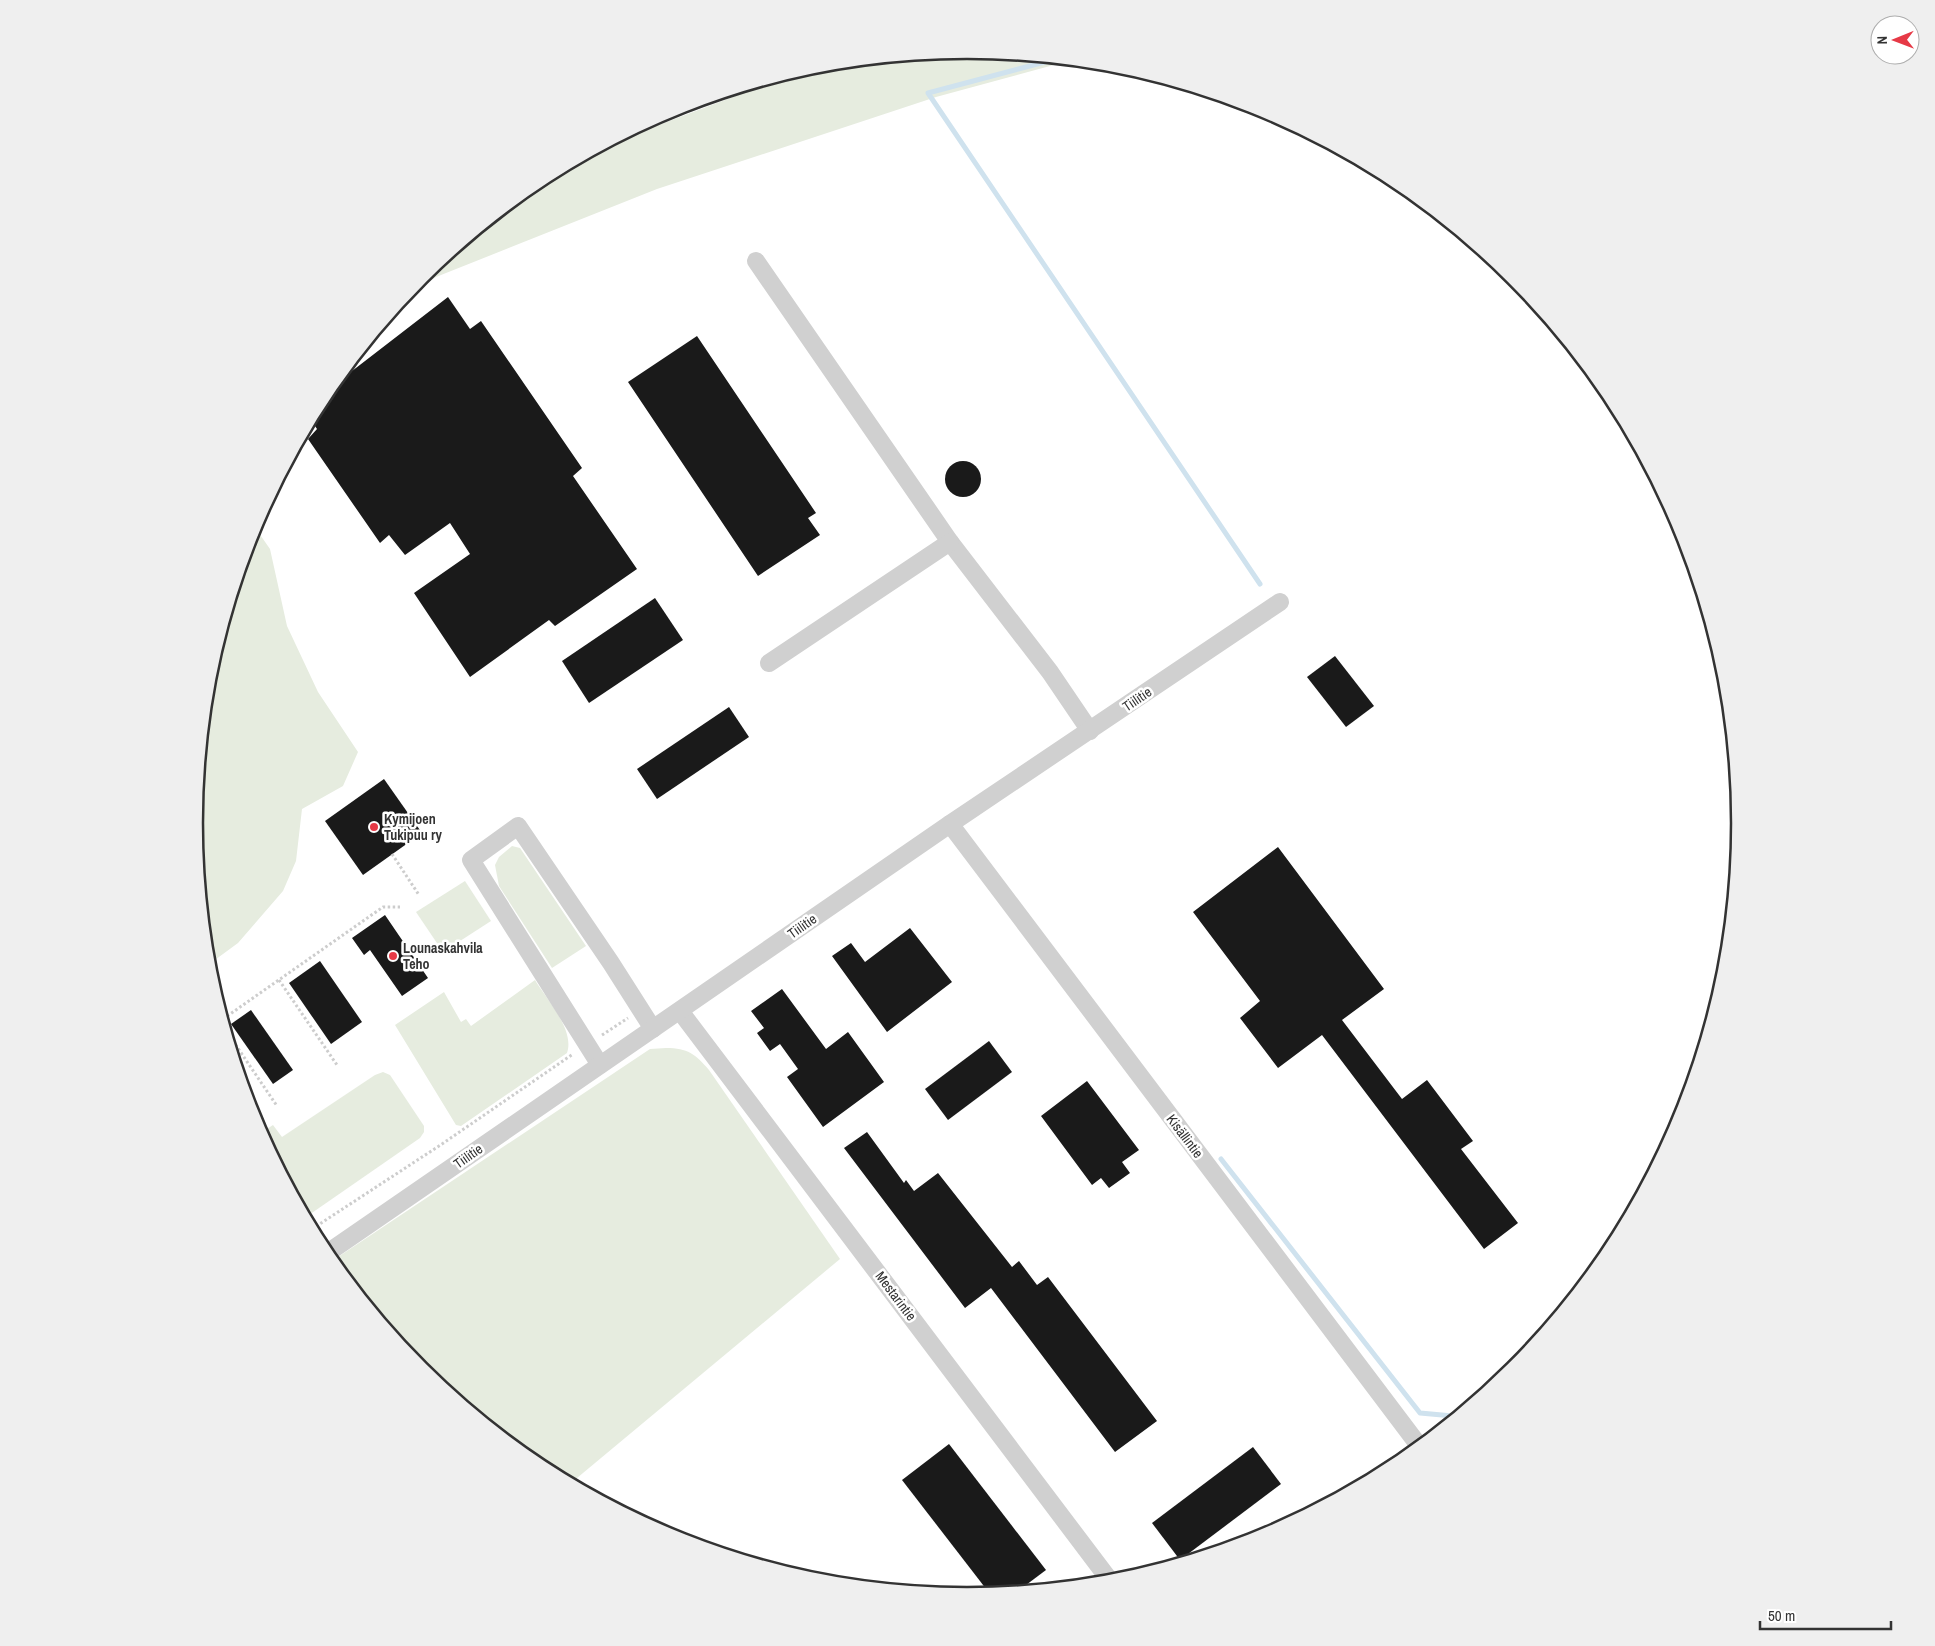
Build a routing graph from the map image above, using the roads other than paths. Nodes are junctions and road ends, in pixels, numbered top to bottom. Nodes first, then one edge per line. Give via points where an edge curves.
1 (756, 261) dead end
2 (950, 542) junction
3 (1280, 602) dead end
4 (769, 663) dead end
5 (1090, 731) junction
6 (950, 824) junction
7 (680, 1010) junction
8 (653, 1029) junction
9 (600, 1065) junction
10 (333, 1249) edge
11 (1416, 1441) edge
12 (1106, 1575) edge

1 - 2 street
2 - 4 street
2 - 5 street via 1050,672
3 - 5 street, Tiilitie
5 - 6 street, Tiilitie
6 - 7 street, Tiilitie
6 - 11 street, Kisällintie
7 - 8 street, Tiilitie
7 - 12 street, Mestarintie
8 - 9 street, Tiilitie
8 - 9 street via 518,826 471,860
9 - 10 street, Tiilitie

